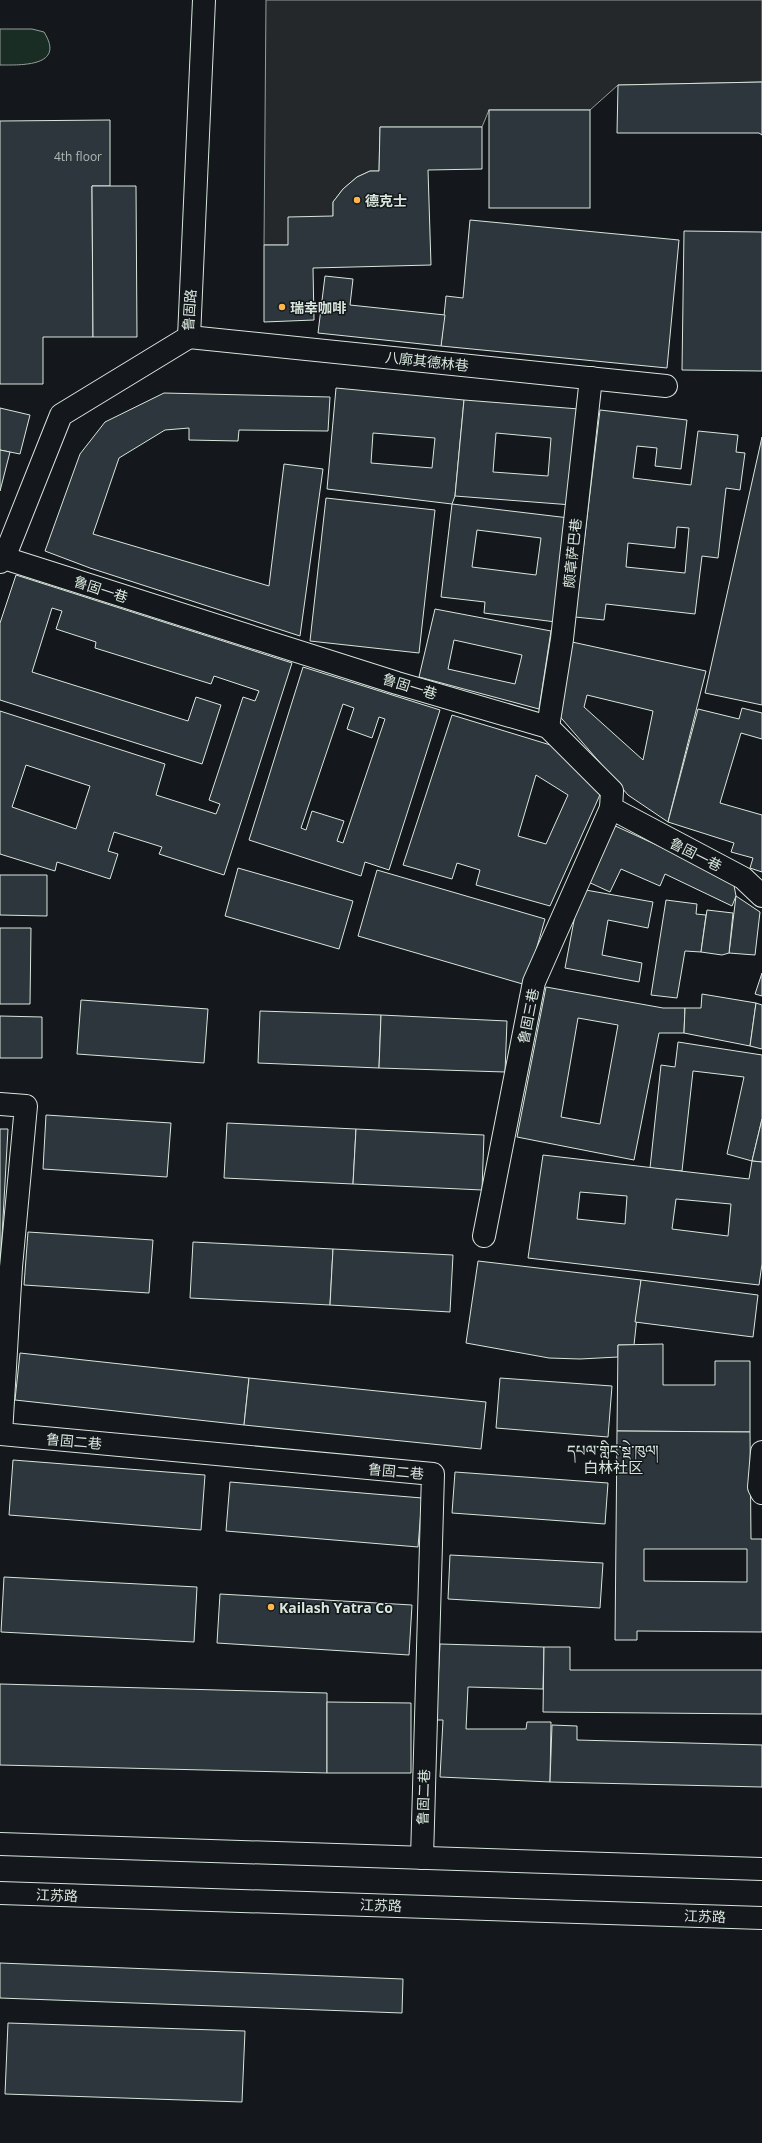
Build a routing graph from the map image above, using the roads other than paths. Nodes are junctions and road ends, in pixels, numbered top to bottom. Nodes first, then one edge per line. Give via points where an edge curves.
1 (204, 0) edge
2 (188, 337) junction
3 (591, 378) junction
4 (666, 386) dead end
5 (2, 560) edge
6 (548, 727) junction
7 (611, 808) junction
8 (762, 896) edge
9 (0, 1104) edge
10 (484, 1236) dead end
11 (3, 1365) edge
12 (1, 1442) edge
13 (762, 1452) edge
14 (762, 1493) edge
15 (0, 1844) edge
16 (422, 1858) junction
17 (762, 1869) edge
18 (0, 1893) edge
19 (762, 1918) edge

1 - 2 main road, 鲁固路
2 - 3 main road, 八廓其德林巷
2 - 5 main road, 鲁固路 via 61,415
3 - 4 main road, 八廓其德林巷
3 - 6 main road, 颇章萨巴巷 via 562,639
5 - 6 main road, 鲁固一巷 via 397,683
6 - 7 main road, 鲁固一巷 via 612,790
7 - 8 main road, 鲁固一巷 via 743,878
7 - 10 main road, 鲁固三巷 via 534,982
9 - 11 main road, 鲁固二巷 via 26,1106
11 - 12 main road, 鲁固二巷
12 - 16 main road, 鲁固二巷 via 433,1474
13 - 14 main road via 759,1487
15 - 16 main road
16 - 17 main road
18 - 19 main road, 江苏路

